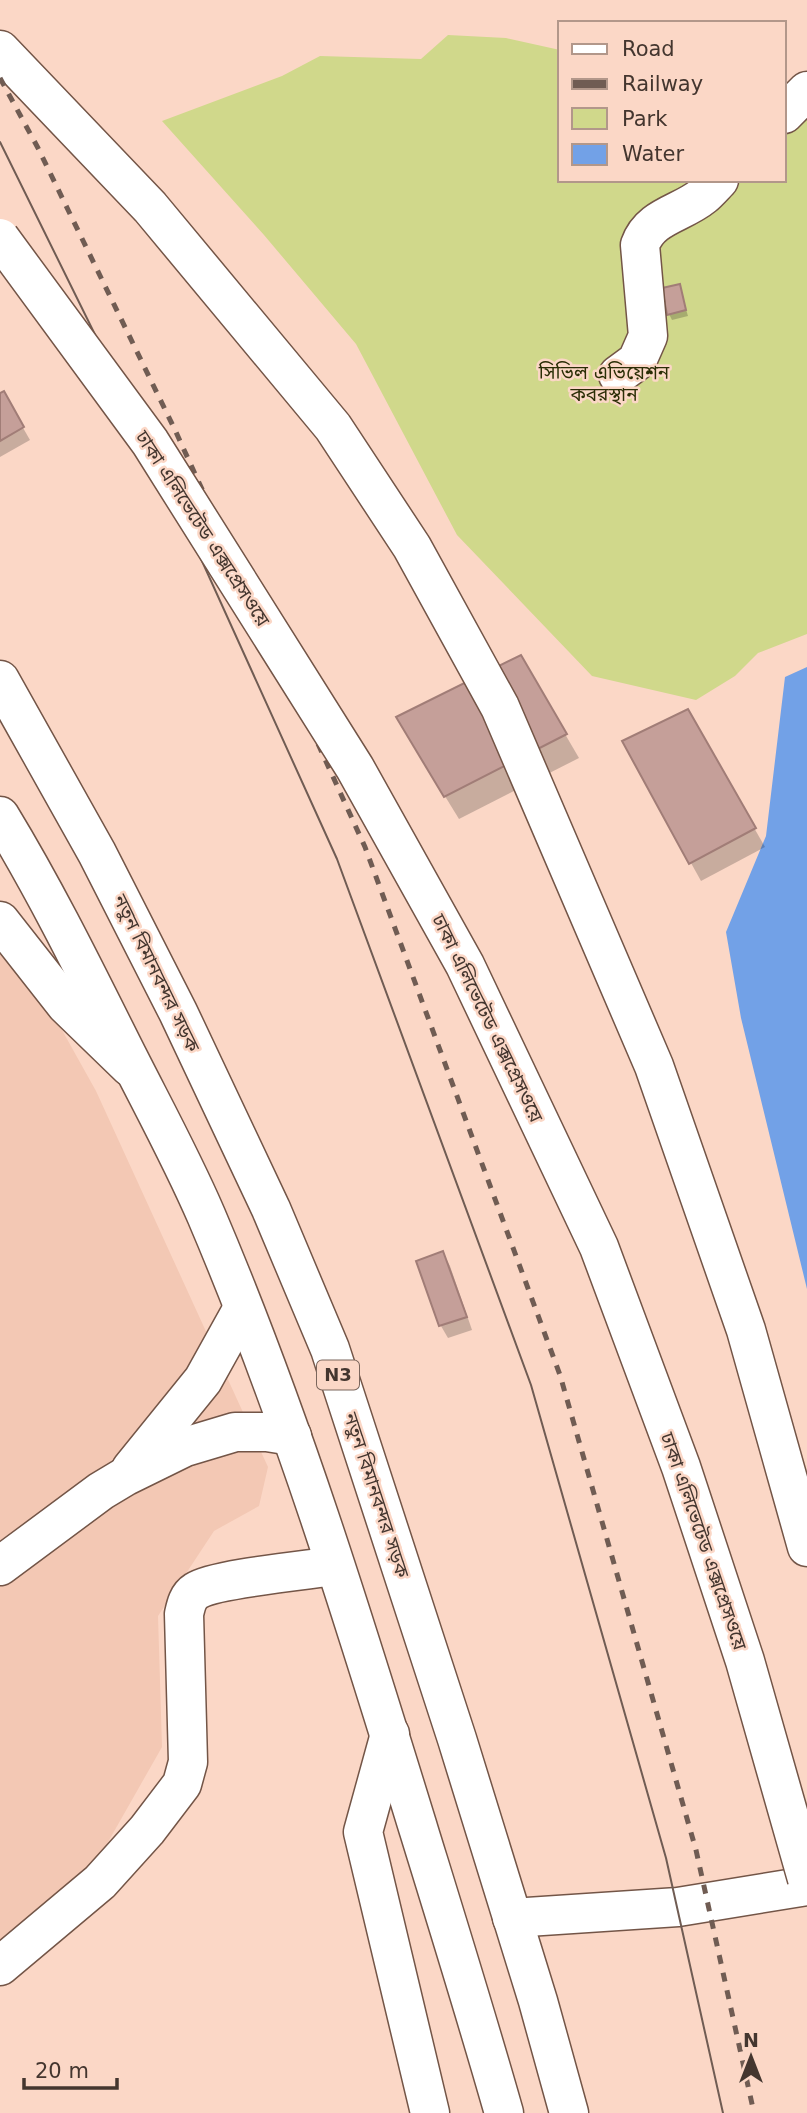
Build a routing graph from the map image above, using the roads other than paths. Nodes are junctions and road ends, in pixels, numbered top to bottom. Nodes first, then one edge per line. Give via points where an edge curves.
1 (0, 50) edge
2 (807, 91) edge
3 (786, 112) edge
4 (717, 182) edge
5 (0, 238) edge
6 (618, 375) dead end
7 (0, 680) edge
8 (0, 816) edge
9 (0, 921) edge
10 (136, 1073) junction
11 (243, 1308) junction
12 (292, 1436) junction
13 (126, 1476) junction
14 (807, 1547) edge
15 (0, 1566) edge
16 (334, 1566) junction
17 (390, 1734) junction
18 (807, 1879) edge
19 (807, 1886) edge
20 (512, 1918) junction
21 (0, 1966) edge
22 (430, 2113) edge
23 (504, 2113) edge
24 (569, 2113) edge

1 - 14 main road via 150,207 333,427 411,547 500,707 654,1066 746,1330
2 - 3 main road
4 - 6 main road via 702,197 644,232 640,245 648,336 637,360
5 - 18 main road, ঢাকা এলিভেটেড এক্সপ্রেসওয়ে, bridge via 157,454 355,768 465,965 599,1247 681,1467 745,1661
7 - 20 main road, নতুন বিমানবন্দর সড়ক / N3 via 97,853 178,1012 271,1209 330,1349
8 - 10 main road via 42,885
9 - 10 main road via 66,1005
10 - 11 main road via 205,1213
11 - 12 main road
11 - 13 main road via 203,1380
12 - 13 main road via 267,1432 216,1436
12 - 16 main road
13 - 15 main road
16 - 17 main road
16 - 21 main road via 220,1584 197,1590 188,1600 184,1614 188,1762 181,1784 100,1882
17 - 22 main road via 363,1832
17 - 23 main road
19 - 20 main road via 678,1907
20 - 24 main road, নতুন বিমানবন্দর সড়ক / N3

